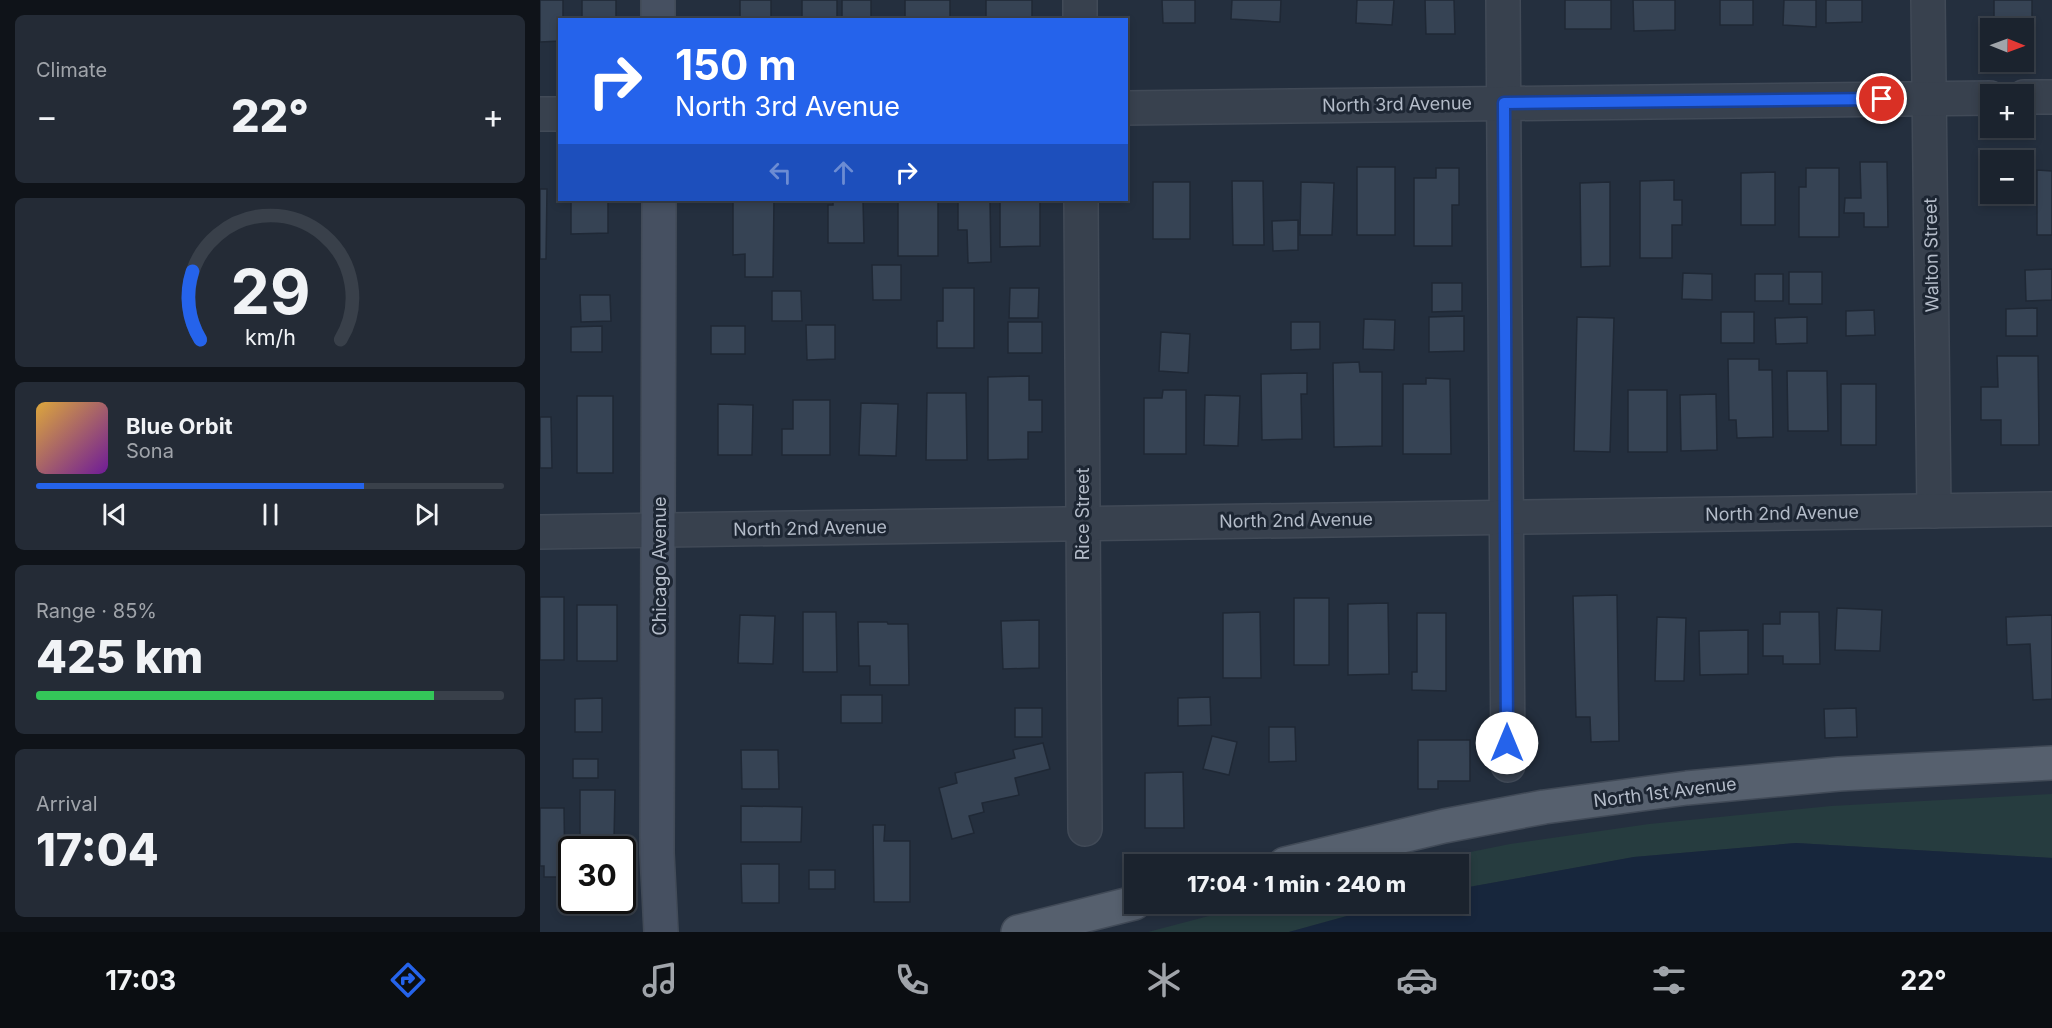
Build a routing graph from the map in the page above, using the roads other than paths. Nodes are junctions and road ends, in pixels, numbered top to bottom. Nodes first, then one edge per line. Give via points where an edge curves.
1 (658, 0) edge
2 (1080, 0) edge
3 (1503, 0) edge
4 (1929, 0) edge
5 (658, 18) edge
6 (1080, 18) edge
7 (2052, 97) edge
8 (1980, 98) edge
9 (2034, 98) edge
10 (1929, 99) junction
11 (1504, 103) junction
12 (1128, 108) edge
13 (540, 114) edge
14 (558, 114) edge
15 (659, 201) edge
16 (1081, 201) edge
17 (2052, 509) edge
18 (1934, 511) junction
19 (1506, 517) junction
20 (1082, 524) junction
21 (660, 530) junction
22 (540, 532) edge
23 (2052, 763) edge
24 (1508, 765) dead end
25 (1084, 829) dead end
26 (1327, 854) edge
27 (1124, 906) edge
28 (662, 932) edge
29 (1018, 932) edge

1 - 5 main road
2 - 6 street
3 - 11 street
4 - 10 street, Walton Street
7 - 9 street
8 - 10 street, North 3rd Avenue
10 - 11 street, North 3rd Avenue
10 - 18 street, Walton Street
11 - 12 street, North 3rd Avenue
11 - 19 street
13 - 14 street
15 - 21 main road, Chicago Avenue
16 - 20 street, Rice Street
17 - 18 street, North 2nd Avenue
18 - 19 street, North 2nd Avenue
19 - 20 street, North 2nd Avenue
19 - 24 street
20 - 21 street, North 2nd Avenue
20 - 25 street, Rice Street
21 - 22 street, North 2nd Avenue
21 - 28 main road, Chicago Avenue via 657,853
23 - 26 main road, North 1st Avenue via 1839,774 1687,788 1544,807
27 - 29 main road

